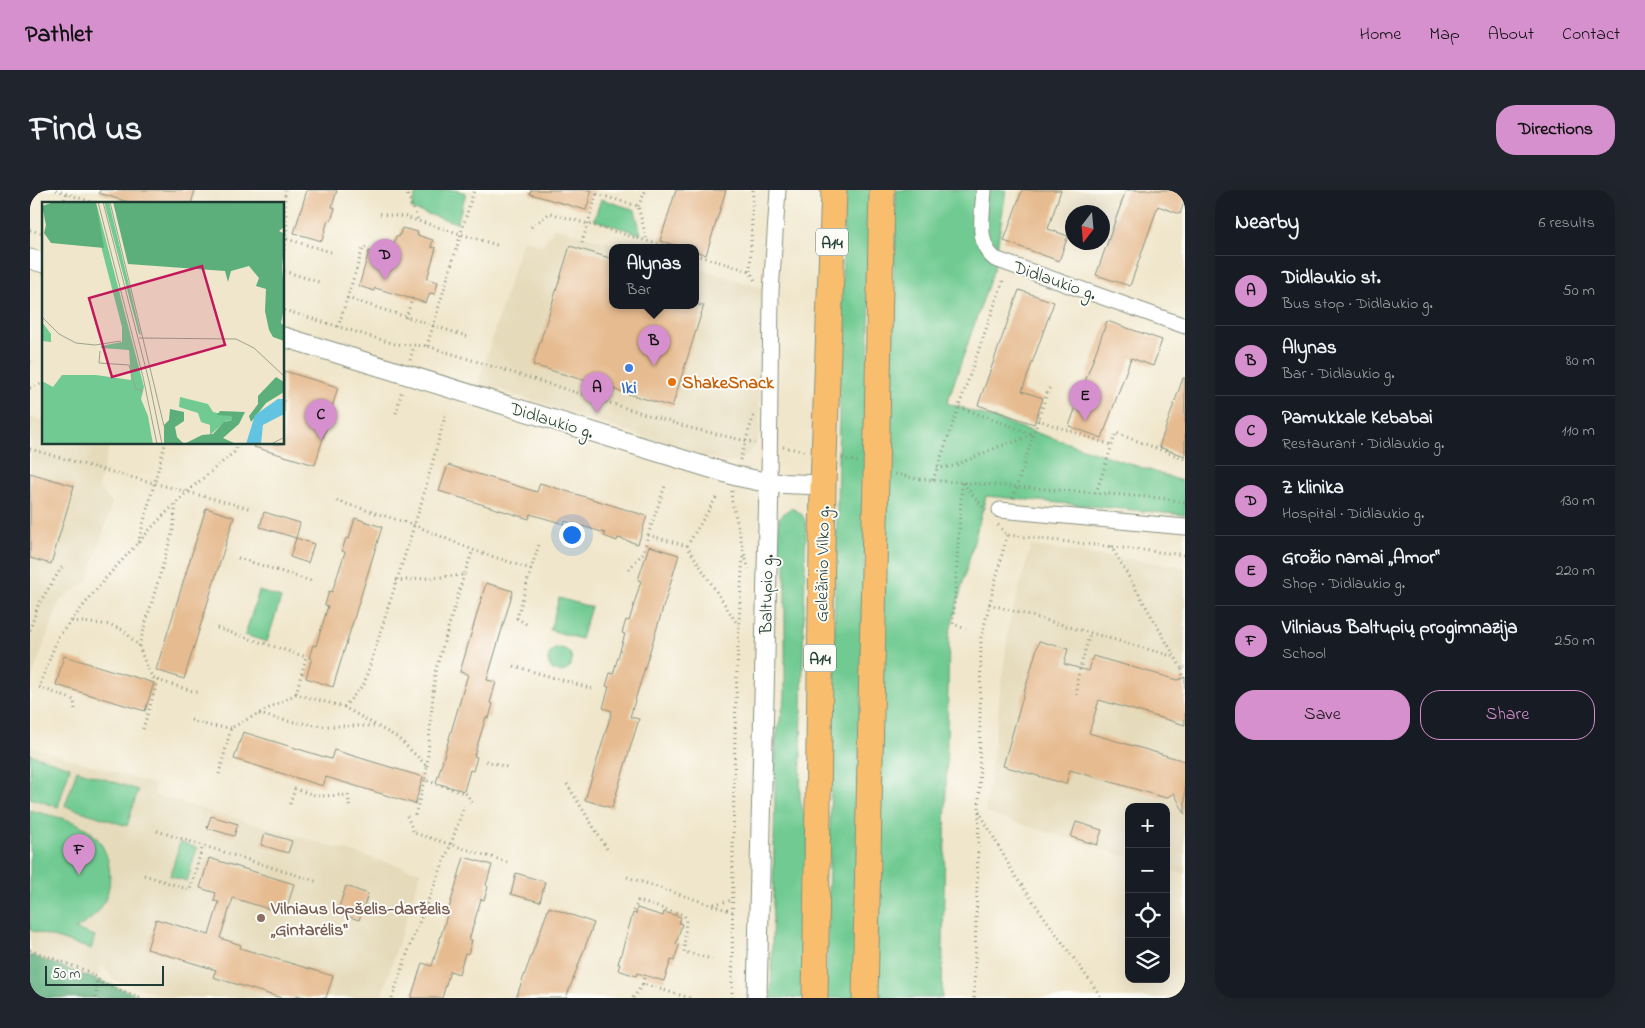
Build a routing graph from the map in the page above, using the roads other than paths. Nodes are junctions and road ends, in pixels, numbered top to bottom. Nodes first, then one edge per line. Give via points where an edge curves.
1 (778, 190) edge
2 (834, 190) edge
3 (882, 190) edge
4 (984, 190) edge
5 (1185, 326) edge
6 (285, 337) edge
7 (768, 482) junction
8 (823, 485) junction
9 (998, 514) road end
10 (1185, 527) edge
11 (757, 998) edge
12 (815, 998) edge
13 (865, 998) edge

1 - 7 street, Baltupio g. via 771,292
2 - 8 highway, Geležinio Vilko g. / A14
3 - 13 highway
4 - 5 street, Didlaukio g. via 982,235 988,253 995,259
6 - 7 street, Didlaukio g. via 718,470
7 - 8 street, Didlaukio g.
7 - 11 street, Baltupio g.
8 - 12 highway, Geležinio Vilko g. / A14
9 - 10 street

